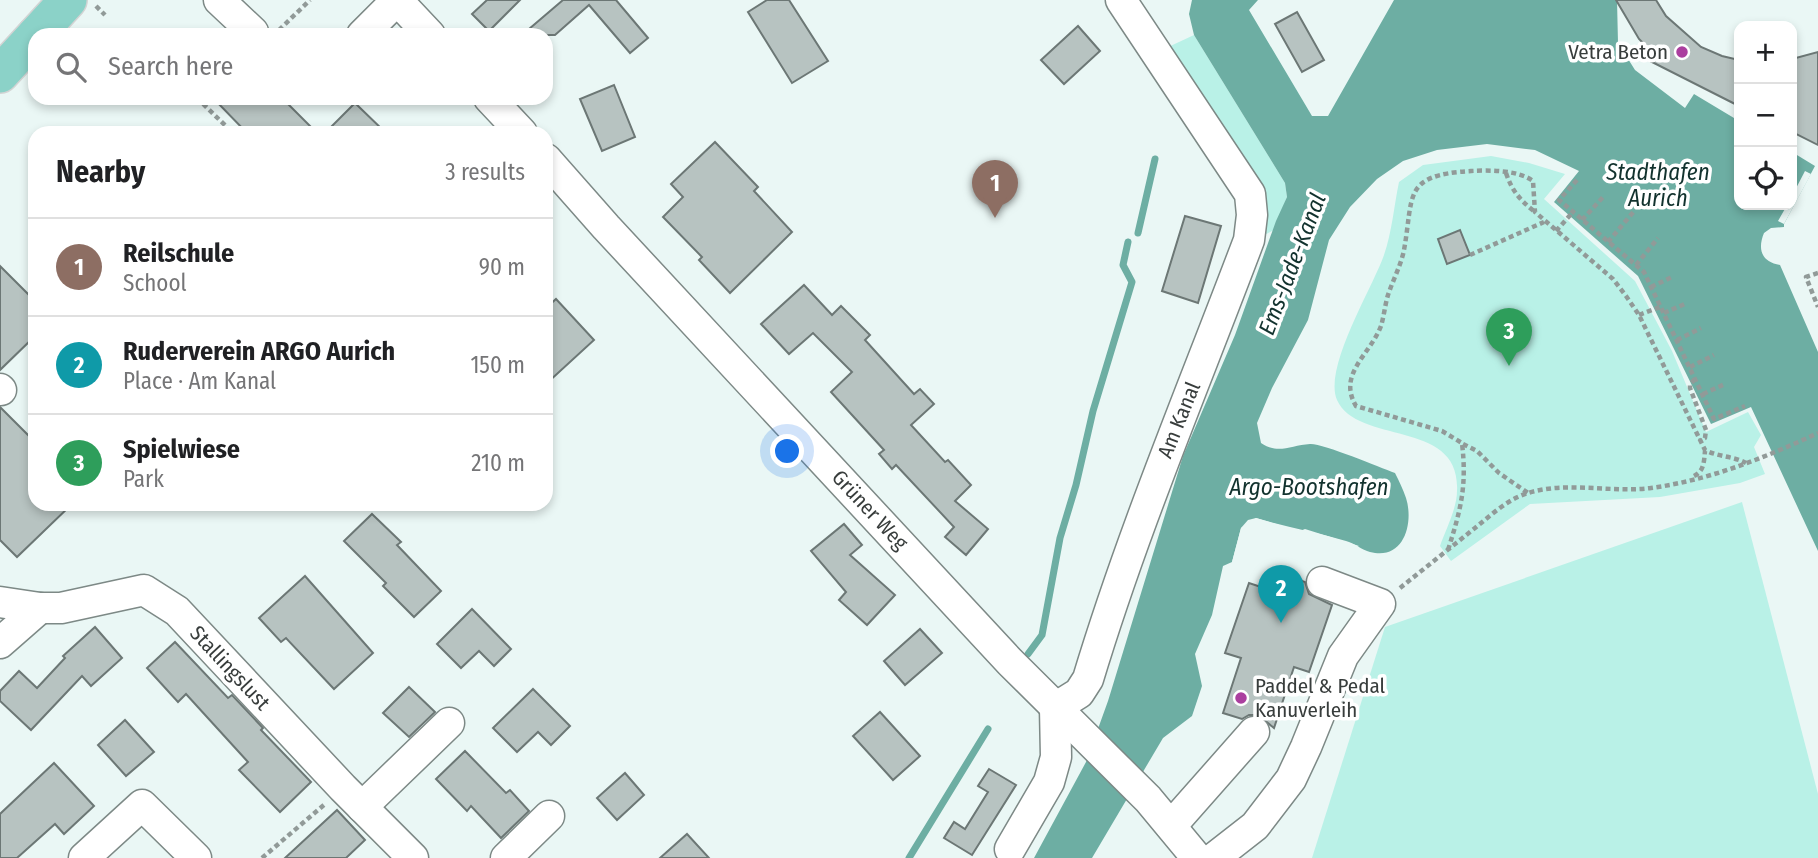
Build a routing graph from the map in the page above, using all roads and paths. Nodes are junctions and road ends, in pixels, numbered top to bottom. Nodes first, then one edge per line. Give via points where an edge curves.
1 (68, 0) edge
2 (219, 0) edge
3 (310, 0) edge
4 (397, 0) edge
5 (1121, 0) edge
6 (42, 28) edge
7 (255, 28) edge
8 (271, 28) edge
9 (369, 28) edge
10 (423, 28) edge
11 (28, 43) edge
12 (0, 74) edge
13 (204, 105) edge
14 (496, 105) edge
15 (226, 126) edge
16 (515, 126) edge
17 (553, 167) edge
18 (1506, 173) junction
19 (1577, 180) dead end
20 (1605, 195) dead end
21 (1635, 210) dead end
22 (1535, 212) junction
23 (1573, 212) junction
24 (1582, 220) junction
25 (1544, 222) junction
26 (1556, 231) junction
27 (1658, 238) dead end
28 (1608, 242) junction
29 (1470, 255) dead end
30 (1636, 265) junction
31 (1818, 272) edge
32 (1674, 276) dead end
33 (1651, 287) junction
34 (1687, 303) dead end
35 (1660, 307) junction
36 (1818, 307) edge
37 (1664, 313) junction
38 (1639, 315) junction
39 (1701, 328) dead end
40 (1677, 340) junction
41 (1714, 355) dead end
42 (1690, 367) junction
43 (1695, 379) junction
44 (1725, 384) dead end
45 (1703, 394) junction
46 (1745, 406) dead end
47 (1818, 433) edge
48 (1699, 441) junction
49 (1462, 443) junction
50 (1705, 450) junction
51 (1746, 463) junction
52 (1688, 480) junction
53 (1528, 493) junction
54 (1448, 550) junction
55 (1322, 582) dead end
56 (0, 601) edge
57 (1380, 604) junction
58 (40, 608) junction
59 (0, 643) edge
60 (1055, 708) junction
61 (449, 723) dead end
62 (1254, 732) dead end
63 (353, 798) junction
64 (549, 816) dead end
65 (1171, 825) junction
66 (1010, 849) dead end
67 (84, 858) edge
68 (196, 858) edge
69 (262, 858) edge
70 (413, 858) edge
71 (506, 858) edge
72 (1198, 858) edge
73 (1214, 858) edge

1 - 6 main road
2 - 7 street
3 - 8 path
4 - 9 street
4 - 10 street
5 - 60 street, Am Kanal via 1250,194 1252,215 1249,240 1178,420 1088,679 1079,693
11 - 12 main road
13 - 15 path
14 - 16 street
17 - 60 street, Grüner Weg
18 - 22 path via 1511,188
18 - 22 path via 1533,181
18 - 49 path via 1453,172 1416,189 1409,203 1404,252 1381,327 1349,380 1349,394 1356,406 1442,431
19 - 23 path via 1559,201
20 - 24 path
21 - 28 path
22 - 25 path
23 - 24 path
23 - 26 path
24 - 28 path
25 - 26 path
25 - 29 path
26 - 38 path via 1613,279
27 - 30 path
28 - 30 path
30 - 33 path
31 - 36 path via 1806,277
32 - 33 path
33 - 35 path
34 - 37 path
35 - 37 path
35 - 38 path
37 - 40 path
38 - 48 path
39 - 40 path
40 - 42 path
41 - 42 path
42 - 43 path
43 - 45 path
43 - 48 path via 1690,388 1706,430
44 - 45 path
45 - 46 path via 1714,419
47 - 51 path
48 - 50 path
49 - 53 path
49 - 54 path via 1464,493
50 - 51 path
50 - 52 path via 1699,473
51 - 52 path
52 - 53 path via 1651,488
53 - 54 path via 1506,504
54 - 57 path
55 - 57 street
56 - 58 street, Stallingslust
57 - 73 street via 1343,656 1291,779 1255,826
58 - 59 street
58 - 63 street, Stallingslust via 61,608 144,590 177,611
60 - 65 street, Grüner Weg
60 - 66 street via 1056,757 1049,782
61 - 63 street
62 - 65 street
63 - 69 path
63 - 70 street, Stallingslust
64 - 71 street
65 - 72 street, Grüner Weg
67 - 68 street via 142,805

